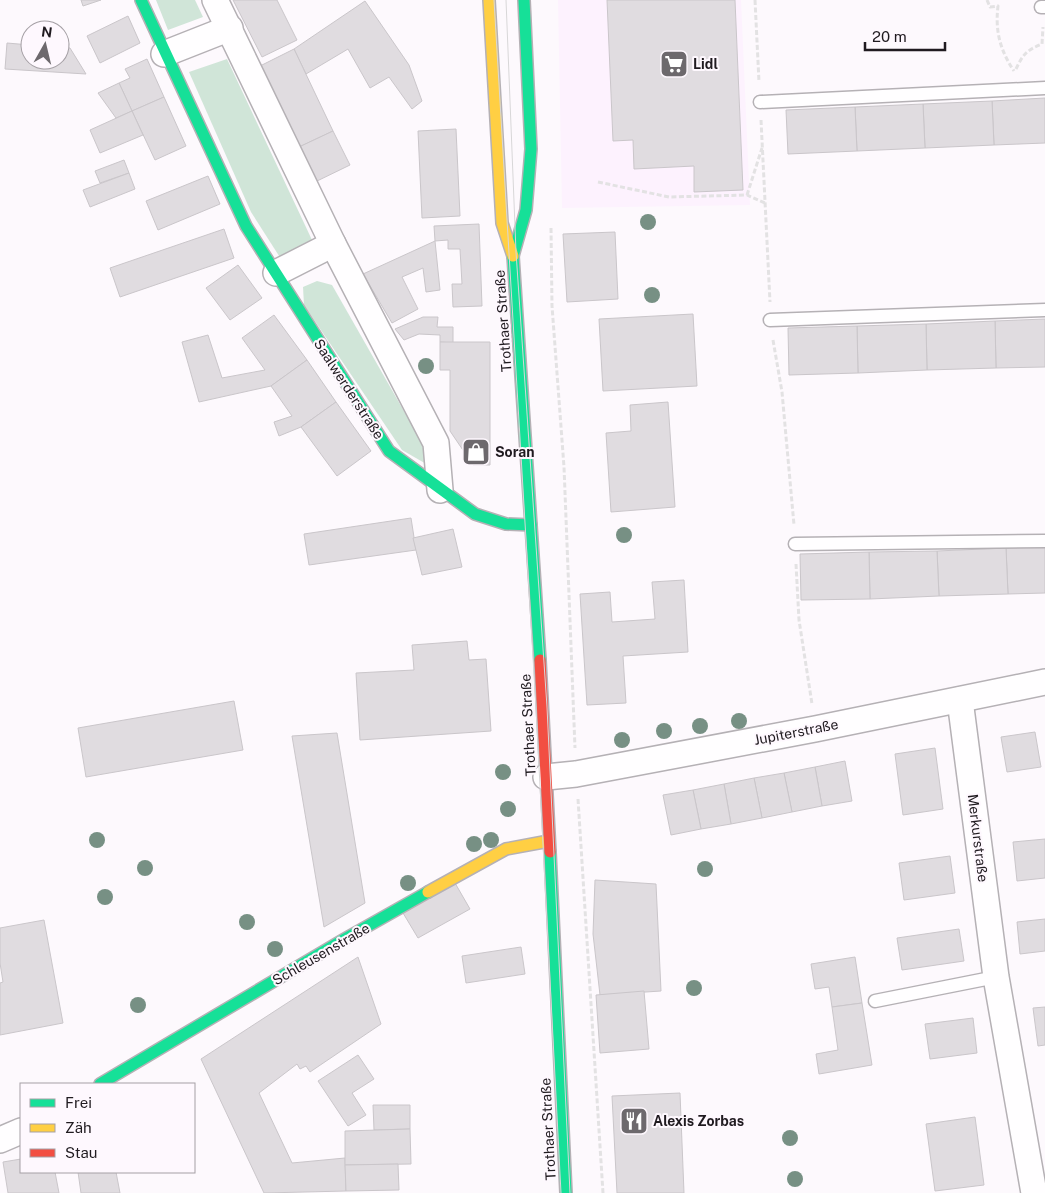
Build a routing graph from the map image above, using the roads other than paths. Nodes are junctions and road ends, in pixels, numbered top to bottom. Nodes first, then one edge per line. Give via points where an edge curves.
1 (141, 0) edge
2 (215, 0) edge
3 (489, 0) edge
4 (524, 0) edge
5 (230, 28) junction
6 (164, 54) junction
7 (1045, 88) edge
8 (760, 102) road end
9 (333, 244) junction
10 (513, 256) junction
11 (276, 273) junction
12 (1045, 310) edge
13 (770, 320) road end
14 (440, 490) junction
15 (531, 525) junction
16 (1045, 541) edge
17 (795, 544) road end
18 (1045, 682) edge
19 (960, 700) junction
20 (546, 777) junction
21 (549, 841) junction
22 (996, 977) junction
23 (875, 1001) dead end
24 (102, 1083) edge
25 (20, 1131) edge
26 (0, 1140) edge
27 (566, 1193) edge
28 (1034, 1193) edge

1 - 6 main road, Saalwerderstraße
2 - 5 street
3 - 10 main road, Trothaer Straße via 502,223
4 - 10 main road, Trothaer Straße via 530,149 526,210
5 - 6 street
5 - 9 street
6 - 11 main road, Saalwerderstraße via 246,226
7 - 8 lane
9 - 11 street
9 - 14 street via 436,444
10 - 15 main road, Trothaer Straße
11 - 14 main road, Saalwerderstraße via 389,451
12 - 13 lane
14 - 15 main road, Saalwerderstraße via 475,514 506,524
15 - 20 main road, Trothaer Straße
16 - 17 lane
18 - 19 street, Jupiterstraße
19 - 20 street, Jupiterstraße via 576,774
19 - 22 street, Merkurstraße
20 - 21 main road, Trothaer Straße
21 - 24 main road, Schleusenstraße via 506,849 343,940
21 - 27 main road, Trothaer Straße
22 - 23 lane
22 - 28 street, Merkurstraße
25 - 26 street

